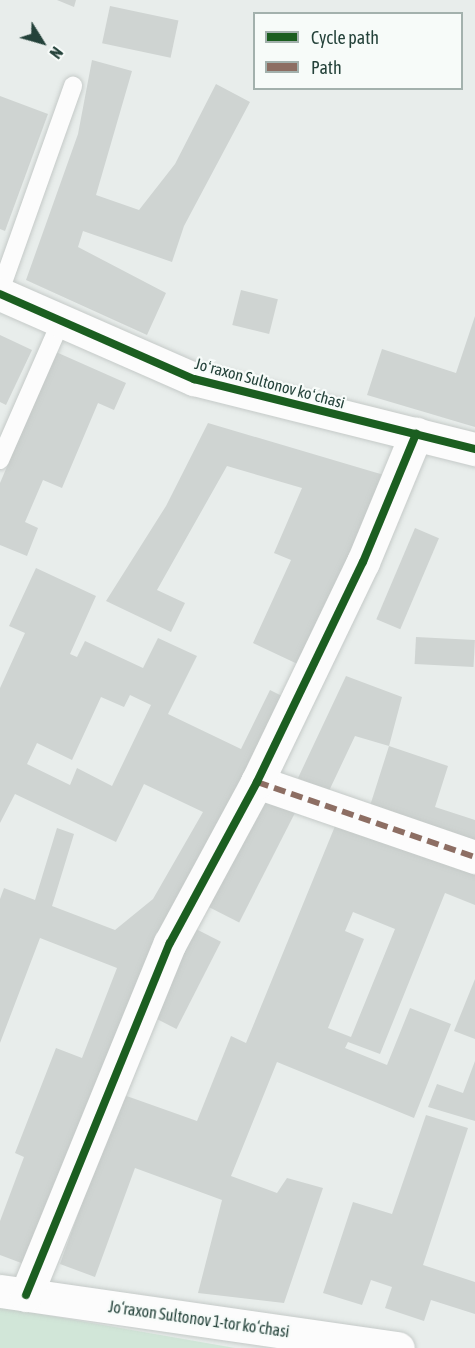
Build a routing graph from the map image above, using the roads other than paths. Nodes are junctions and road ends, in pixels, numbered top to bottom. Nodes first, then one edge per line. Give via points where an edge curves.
1 (73, 86) dead end
2 (0, 292) edge
3 (61, 321) junction
4 (416, 434) junction
5 (475, 449) edge
6 (0, 460) edge
7 (257, 782) junction
8 (475, 856) edge
9 (13, 1293) edge
10 (398, 1348) edge

1 - 2 lane
2 - 3 street, Joʻraxon Sultonov koʻchasi
3 - 4 street, Joʻraxon Sultonov koʻchasi via 194,379
3 - 6 lane
4 - 5 street, Joʻraxon Sultonov koʻchasi
4 - 7 street via 363,562
7 - 8 street
7 - 9 street via 170,943
9 - 10 street, Jo‘raxon Sultonov 1-tor ko‘chasi

